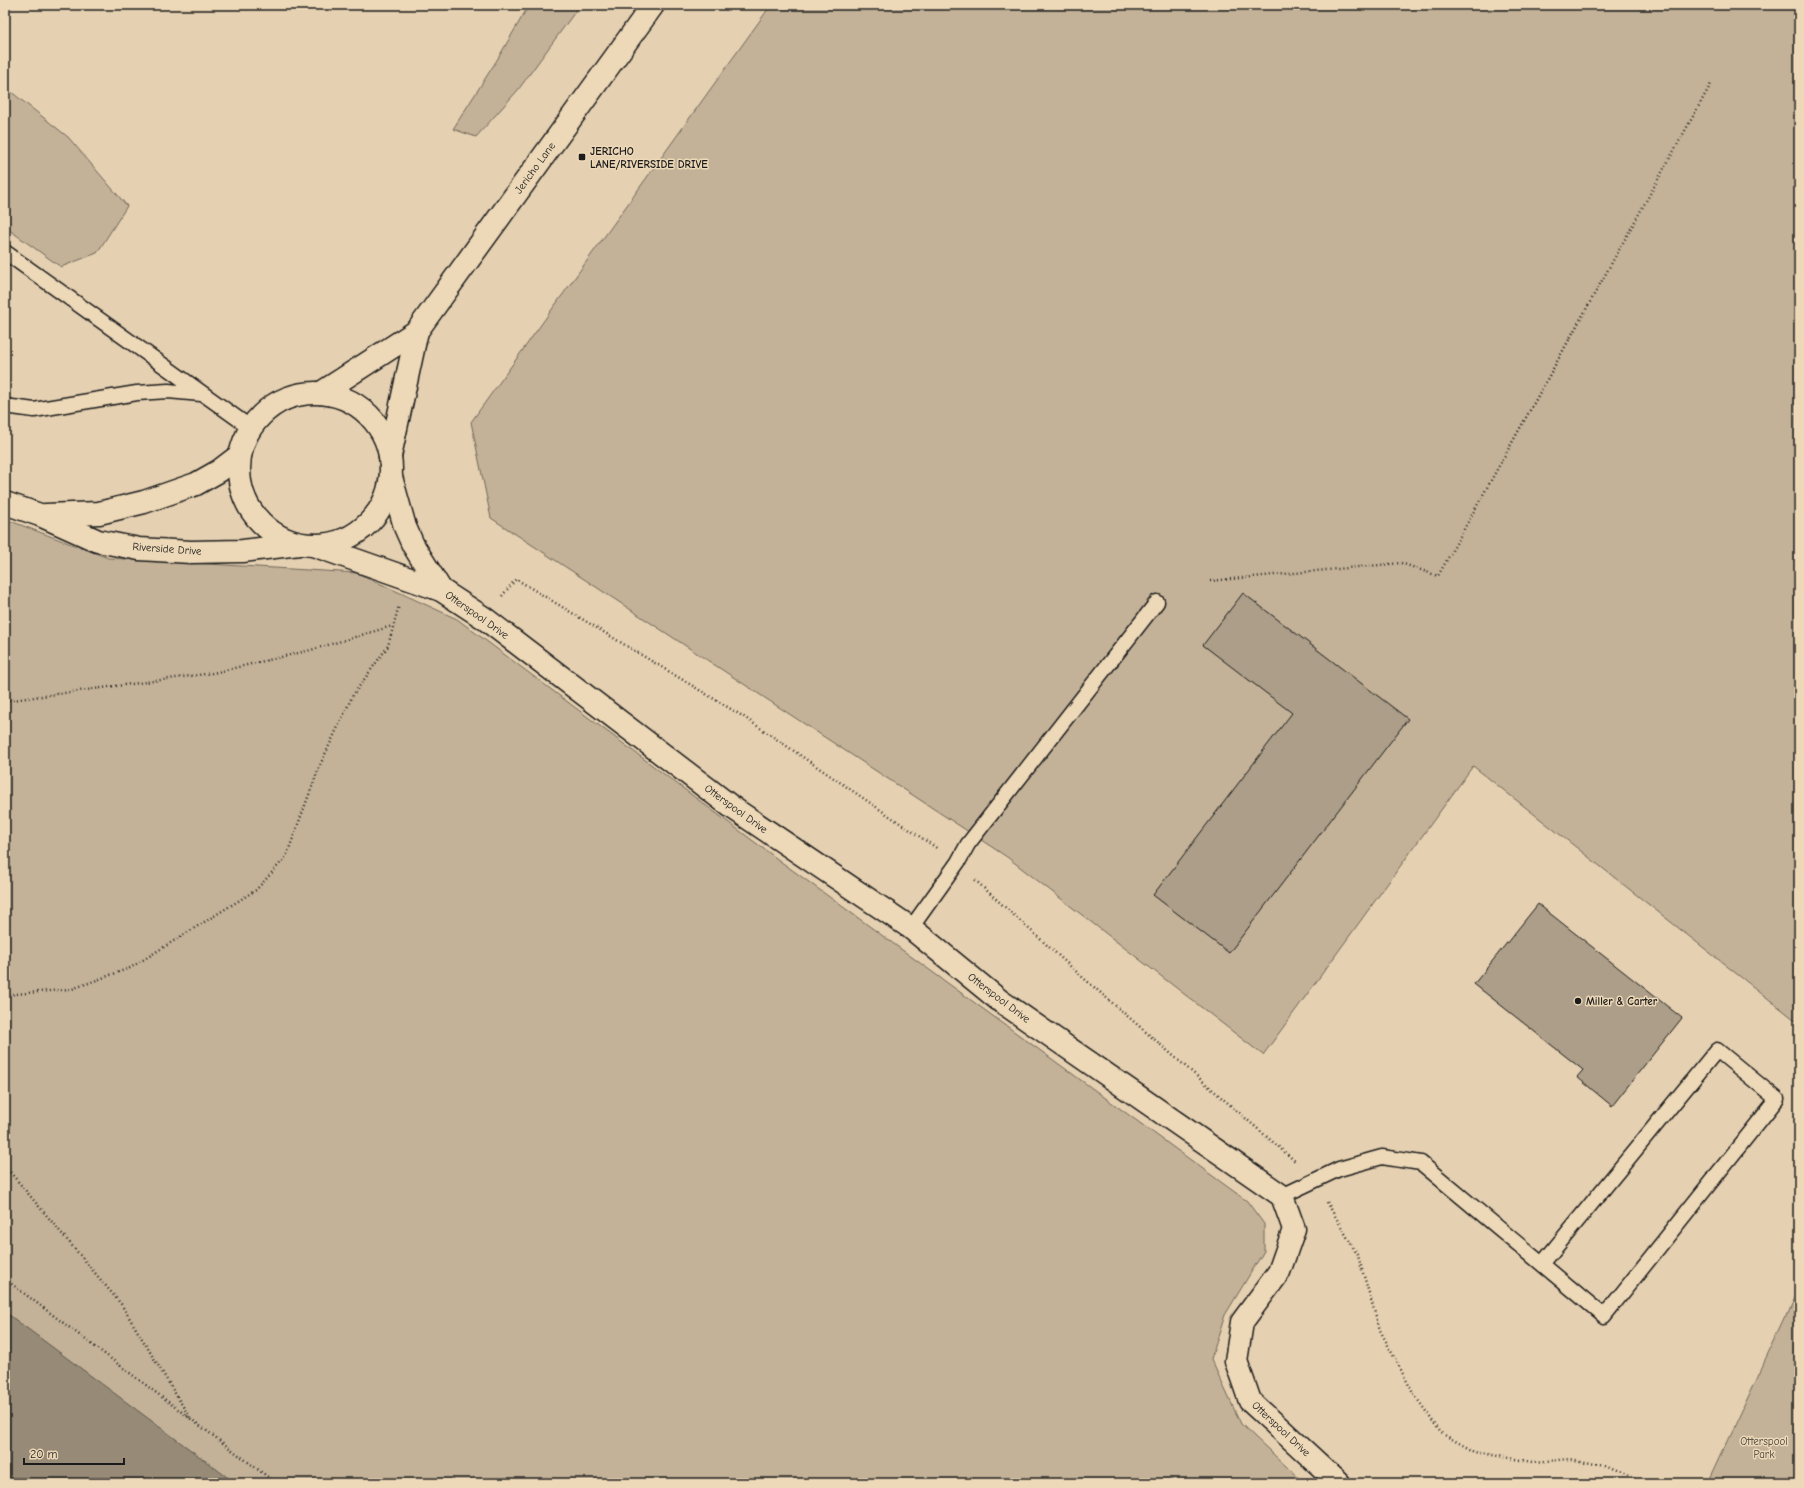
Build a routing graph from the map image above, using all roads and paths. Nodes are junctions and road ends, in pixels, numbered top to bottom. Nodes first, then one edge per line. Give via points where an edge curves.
1 (653, 5) edge
2 (1711, 84) dead end
3 (5, 252) edge
4 (417, 331) junction
5 (321, 393) junction
6 (202, 394) junction
7 (5, 406) edge
8 (251, 428) junction
9 (240, 455) junction
10 (391, 466) junction
11 (5, 503) edge
12 (40, 515) junction
13 (306, 544) junction
14 (406, 578) junction
15 (1210, 580) dead end
16 (441, 590) junction
17 (1157, 602) dead end
18 (484, 618) junction
19 (393, 626) junction
20 (5, 701) edge
21 (958, 862) junction
22 (911, 928) junction
23 (5, 995) edge
24 (5, 1166) edge
25 (1315, 1180) junction
26 (1282, 1196) junction
27 (1542, 1264) junction
28 (5, 1279) edge
29 (192, 1420) junction
30 (276, 1483) edge
31 (1339, 1483) edge
32 (1643, 1483) edge

1 - 4 street, Jericho Lane
2 - 15 path via 1438,576 1401,563
3 - 6 lane
4 - 5 street, Jericho Lane
4 - 10 street, Jericho Lane
5 - 8 street via 300,394 281,401 264,412
5 - 10 street, Otterspool Drive via 345,399 366,412 382,432
6 - 7 lane via 137,392 34,410
6 - 8 lane
8 - 9 street
9 - 12 street, Riverside Drive via 196,484 144,502 99,513
9 - 13 street, Otterspool Drive via 239,478 246,501 259,520 278,535
10 - 13 street, Riverside Drive via 385,499 373,518 356,533 336,542
10 - 16 street, Otterspool Drive via 405,527
11 - 12 street, Riverside Drive
12 - 13 street, Riverside Drive via 98,541 139,549 243,551
13 - 14 street, Otterspool Drive
14 - 16 street, Otterspool Drive
14 - 19 path
16 - 18 street, Otterspool Drive
17 - 21 lane via 968,844
18 - 21 path via 516,579 744,718
18 - 22 street, Otterspool Drive via 734,808
19 - 20 path via 311,650 213,673
19 - 23 path via 388,646 353,695 320,765 286,857 256,890 130,968 72,989
21 - 22 lane
21 - 25 path via 987,893
22 - 26 street, Otterspool Drive via 1000,1000
24 - 29 path via 121,1304
25 - 26 lane
25 - 27 lane via 1339,1169 1382,1157 1421,1163
25 - 32 path via 1358,1256 1380,1330 1413,1393 1441,1433 1475,1452 1533,1462 1571,1459 1603,1466
26 - 31 street, Otterspool Drive via 1294,1229 1279,1272 1242,1322 1236,1361 1250,1401
27 - 27 lane via 1604,1316 1776,1100 1716,1050
28 - 29 path
29 - 30 path

